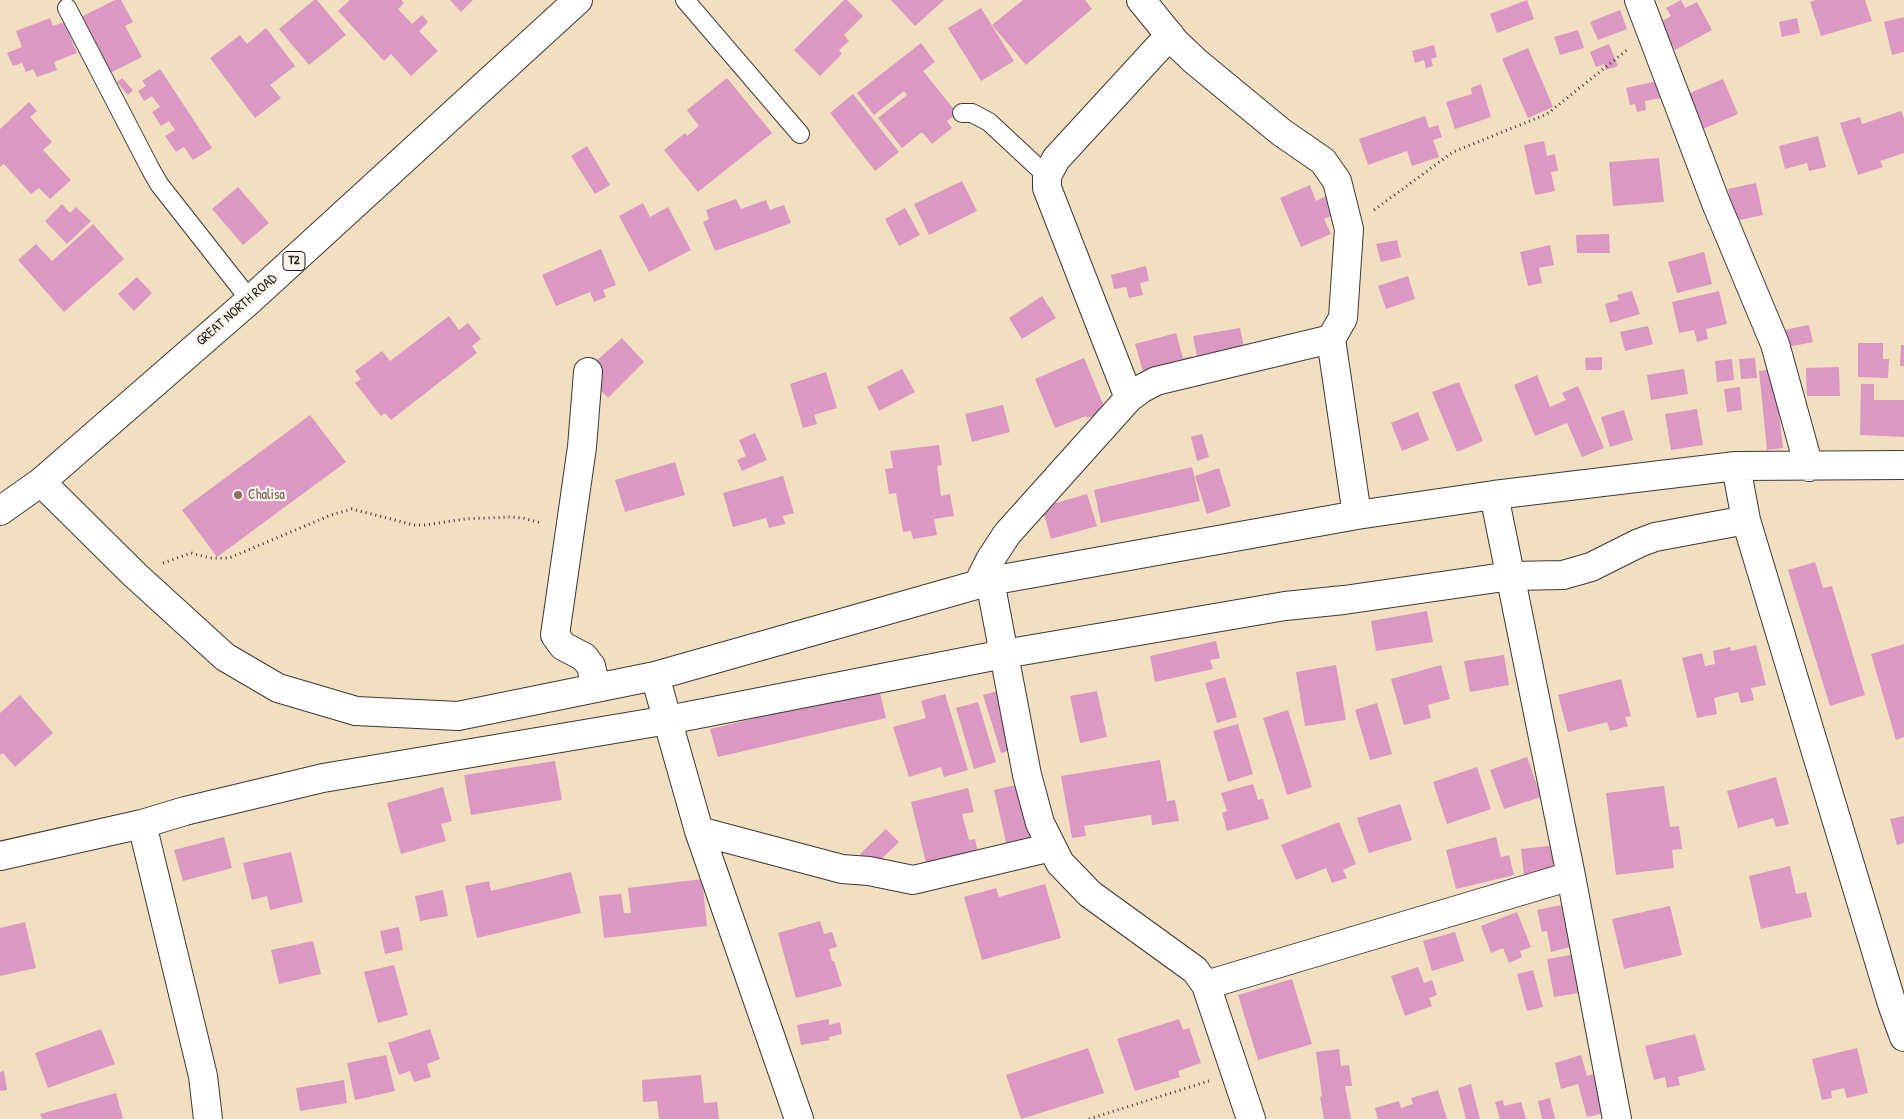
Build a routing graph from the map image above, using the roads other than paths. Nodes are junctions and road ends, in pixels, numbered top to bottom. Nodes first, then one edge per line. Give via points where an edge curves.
1 (578, 0) edge
2 (685, 0) edge
3 (1141, 0) edge
4 (1639, 0) edge
5 (66, 8) dead end
6 (1170, 35) junction
7 (962, 113) dead end
8 (800, 134) dead end
9 (1048, 176) junction
10 (250, 300) junction
11 (1331, 339) junction
12 (588, 372) dead end
13 (1128, 398) junction
14 (1904, 465) edge
15 (1736, 466) junction
16 (1809, 467) junction
17 (41, 482) junction
18 (1494, 495) junction
19 (0, 510) edge
20 (1356, 515) junction
21 (1746, 520) junction
22 (1510, 576) junction
23 (984, 583) junction
24 (1004, 654) junction
25 (656, 676) junction
26 (596, 688) junction
27 (668, 720) junction
28 (142, 824) junction
29 (699, 831) junction
30 (1052, 847) junction
31 (0, 856) edge
32 (1571, 876) junction
33 (1206, 985) junction
34 (1904, 1037) edge
35 (208, 1119) edge
36 (799, 1119) edge
37 (1251, 1119) edge
38 (1617, 1119) edge

1 - 10 main road, GREAT NORTH ROAD / T2
2 - 8 lane
3 - 6 main road
4 - 16 main road via 1716,203 1776,344
5 - 10 lane via 155,177
6 - 9 main road via 1056,159
6 - 11 main road via 1209,73 1281,132 1323,161 1337,181 1349,229 1343,318
7 - 9 lane via 972,112 989,122
9 - 13 main road via 1047,188
10 - 17 main road, GREAT NORTH ROAD / T2
11 - 13 main road via 1156,381
11 - 20 main road
12 - 26 main road via 582,446 555,634 563,646 584,657
13 - 23 main road via 1007,534 990,560
14 - 16 main road
15 - 16 main road
15 - 18 main road
15 - 21 main road
17 - 19 main road, GREAT NORTH ROAD / T2
17 - 26 main road via 135,575 225,657 278,688 356,711 458,716
18 - 20 main road
18 - 22 main road
20 - 23 main road
21 - 22 main road via 1655,537 1591,568 1573,573
21 - 34 main road
22 - 24 main road via 1284,606
22 - 32 main road
23 - 24 main road
23 - 25 main road
24 - 27 main road
24 - 30 main road via 1027,775 1040,823
25 - 26 main road
25 - 27 main road
27 - 28 main road via 323,778
27 - 29 main road
28 - 31 main road
28 - 35 main road via 203,1076
29 - 30 main road via 842,869 913,880
29 - 36 main road
30 - 33 main road via 1060,863 1090,894 1190,965
32 - 33 main road
32 - 38 main road
33 - 37 main road

